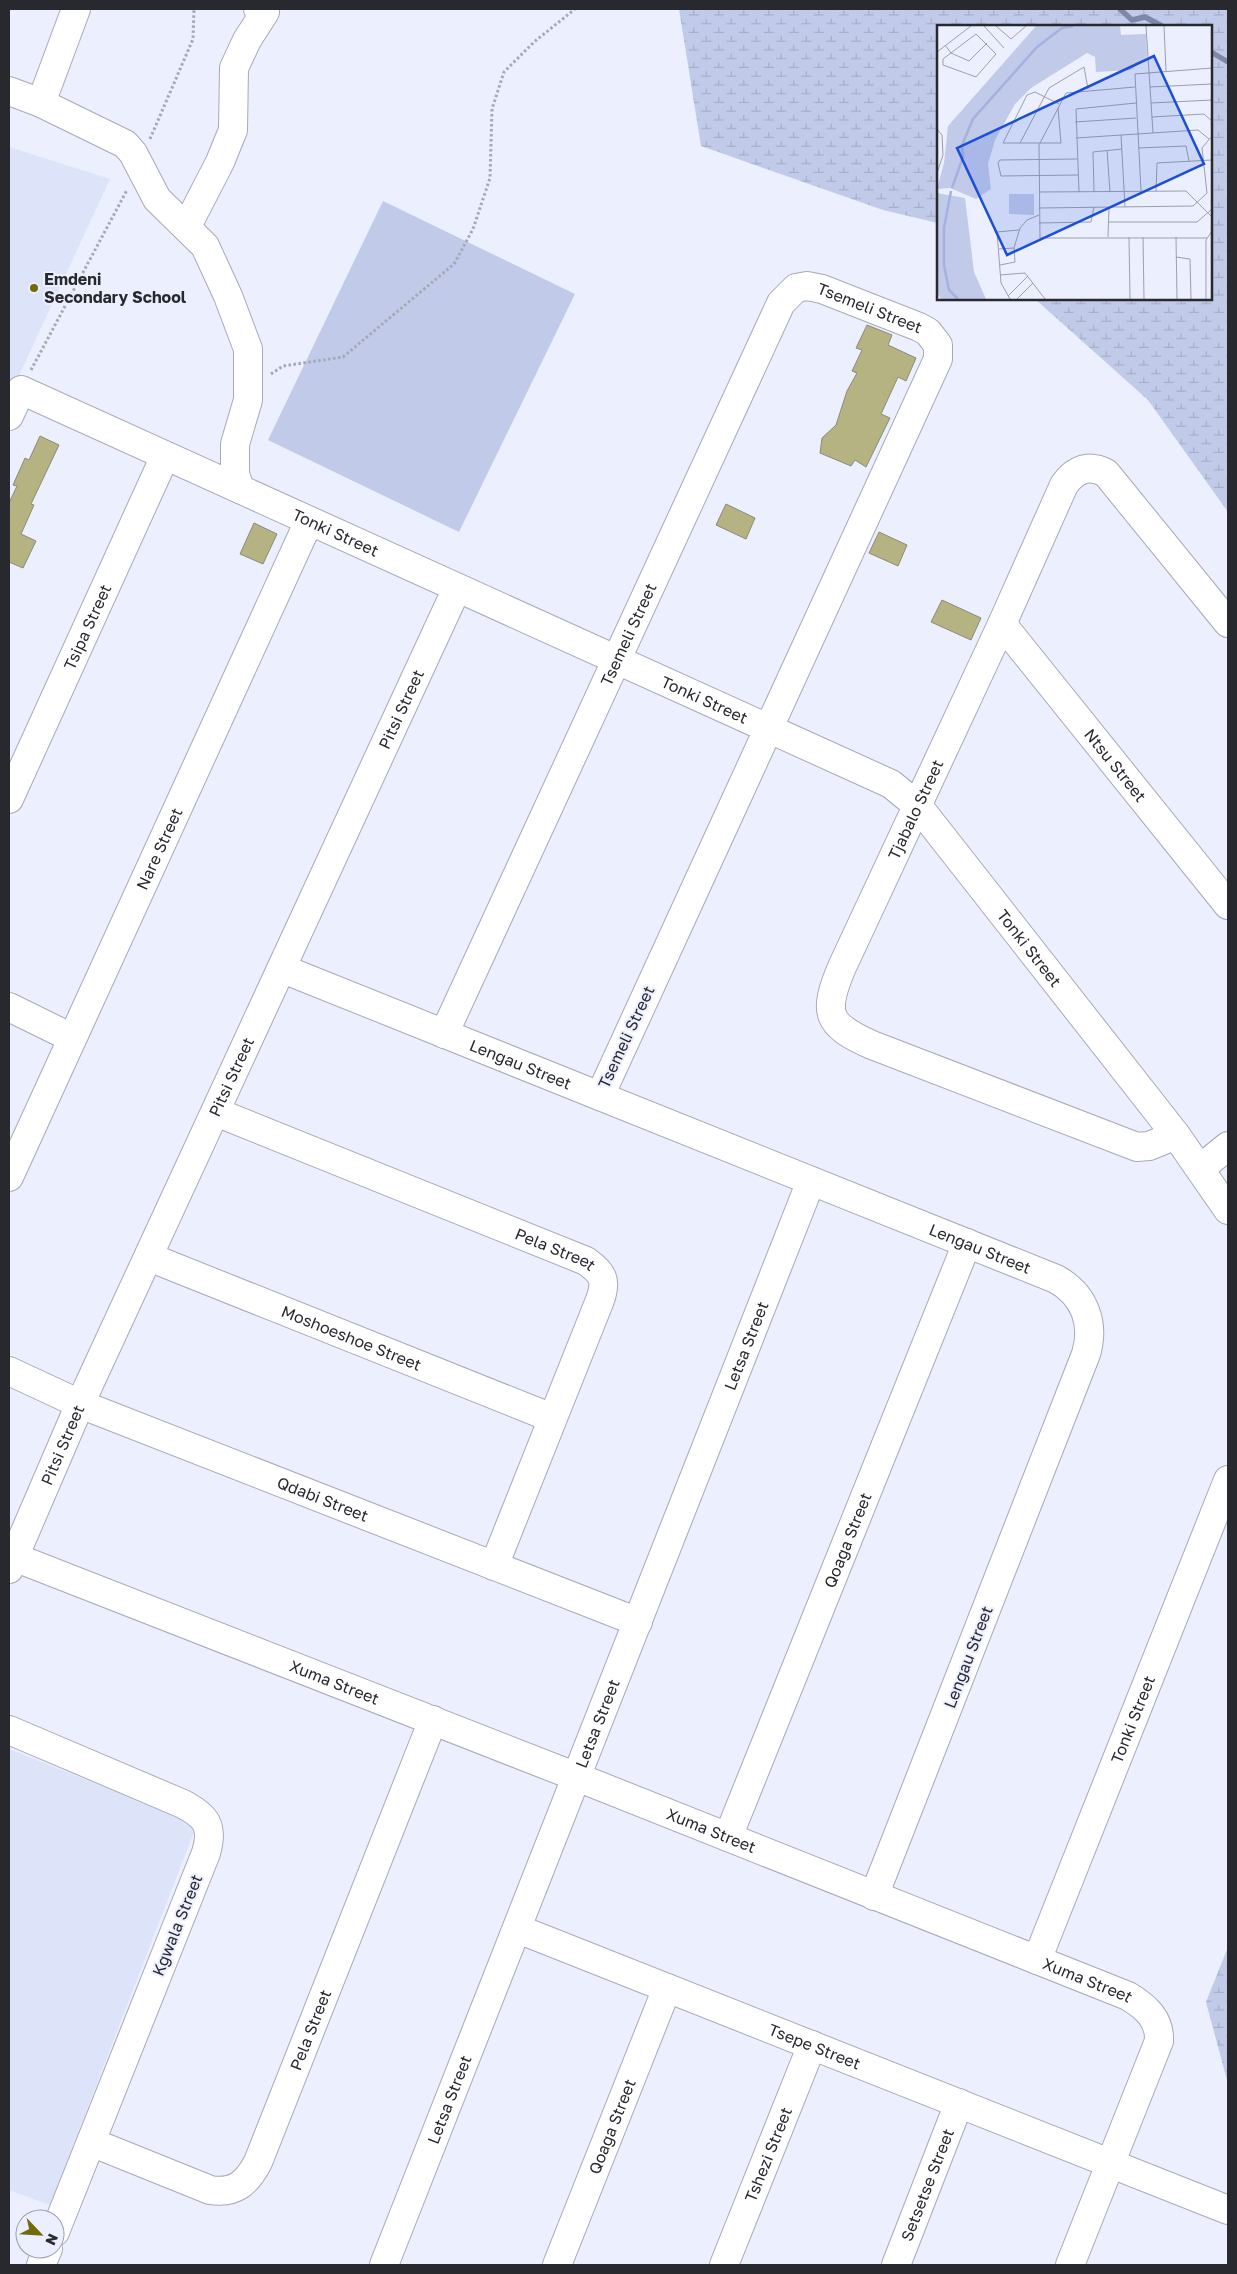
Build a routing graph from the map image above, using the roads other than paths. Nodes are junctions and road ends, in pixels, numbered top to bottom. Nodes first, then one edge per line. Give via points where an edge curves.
1 (76, 9) edge
2 (258, 9) edge
3 (9, 91) edge
4 (41, 103) junction
5 (187, 226) junction
6 (9, 416) edge
7 (165, 456) junction
8 (240, 489) junction
9 (309, 521) junction
10 (457, 588) junction
11 (1228, 623) edge
12 (1002, 624) junction
13 (616, 660) junction
14 (768, 728) junction
15 (9, 799) edge
16 (918, 806) junction
17 (1228, 905) edge
18 (283, 969) junction
19 (9, 1007) edge
20 (444, 1034) junction
21 (72, 1038) junction
22 (600, 1096) junction
23 (216, 1112) junction
24 (1176, 1135) junction
25 (1228, 1146) edge
26 (1201, 1168) junction
27 (9, 1177) edge
28 (811, 1181) junction
29 (1228, 1210) edge
30 (967, 1243) junction
31 (149, 1257) junction
32 (9, 1371) edge
33 (80, 1404) junction
34 (552, 1418) junction
35 (1228, 1480) edge
36 (1223, 1508) edge
37 (11, 1563) edge
38 (494, 1566) junction
39 (638, 1622) junction
40 (433, 1720) junction
41 (9, 1730) edge
42 (577, 1777) junction
43 (728, 1836) junction
44 (874, 1896) junction
45 (518, 1929) junction
46 (1037, 1960) junction
47 (667, 1988) junction
48 (812, 2045) junction
49 (959, 2103) junction
50 (90, 2142) junction
51 (1111, 2164) junction
52 (64, 2209) edge
53 (1228, 2210) edge
54 (384, 2265) edge
55 (557, 2265) edge
56 (724, 2265) edge
57 (896, 2265) edge
58 (1070, 2265) edge

1 - 4 street
2 - 5 street via 265,12 234,68 232,130 220,162
3 - 4 street
4 - 5 street via 124,144 133,153 157,199
5 - 8 street via 205,246 248,349 248,400 235,444 235,474
6 - 7 street, Tonki Street via 21,390
7 - 8 street, Tonki Street
7 - 15 street, Tsipa Street
8 - 9 street, Tonki Street
9 - 10 street, Tonki Street
9 - 21 street, Nare Street
10 - 13 street, Tonki Street
10 - 18 street, Pitsi Street
11 - 12 street, Tjabalo Street via 1110,477 1089,468 1076,472 1064,485
12 - 16 street, Tjabalo Street
12 - 17 street, Ntsu Street
13 - 14 street, Tonki Street
13 - 14 street, Tsemeli Street via 781,303 788,294 802,286 817,287 924,329 938,344 938,359
13 - 20 street, Tsemeli Street
14 - 16 street, Tonki Street via 891,784
14 - 22 street, Tsemeli Street
16 - 24 street, Tonki Street
16 - 24 street, Tjabalo Street via 836,981 831,1012 838,1026 872,1045 1137,1147 1149,1146
18 - 20 street, Lengau Street
18 - 23 street, Pitsi Street
19 - 21 street
20 - 22 street, Lengau Street
21 - 27 street, Nare Street
22 - 28 street, Lengau Street
23 - 31 street, Pitsi Street
23 - 34 street, Pela Street via 586,1261 597,1269 604,1288
24 - 26 street, Tonki Street
25 - 26 street
26 - 29 street, Tonki Street
28 - 30 street, Lengau Street
28 - 39 street, Letsa Street
30 - 43 street, Qoaga Street
30 - 44 street, Lengau Street via 1068,1286 1086,1313 1090,1339
31 - 33 street, Pitsi Street
31 - 34 street, Moshoeshoe Street
32 - 33 street, Qdabi Street
33 - 37 street, Pitsi Street
33 - 38 street, Qdabi Street
34 - 38 street, Pela Street
35 - 36 street, Tonki Street
36 - 46 street, Tonki Street
37 - 40 street, Xuma Street
38 - 39 street, Qdabi Street
39 - 42 street, Letsa Street
40 - 42 street, Xuma Street
40 - 50 street, Pela Street via 258,2162 247,2180 230,2191 210,2190
41 - 50 street, Kgwala Street via 183,1804 201,1816 210,1832 206,1853
42 - 43 street, Xuma Street
42 - 45 street, Letsa Street
43 - 44 street, Xuma Street
44 - 46 street, Xuma Street
45 - 47 street, Tsepe Street
45 - 54 street, Letsa Street
46 - 51 street, Xuma Street via 1128,1996 1150,2012 1156,2022 1159,2036 1156,2051
47 - 48 street, Tsepe Street
47 - 55 street, Qoaga Street
48 - 49 street, Tsepe Street
48 - 56 street, Tshezi Street
49 - 51 street, Tsepe Street
49 - 57 street, Setsetse Street
50 - 52 street, Kgwala Street
51 - 53 street, Tsepe Street
51 - 58 street, Xuma Street

